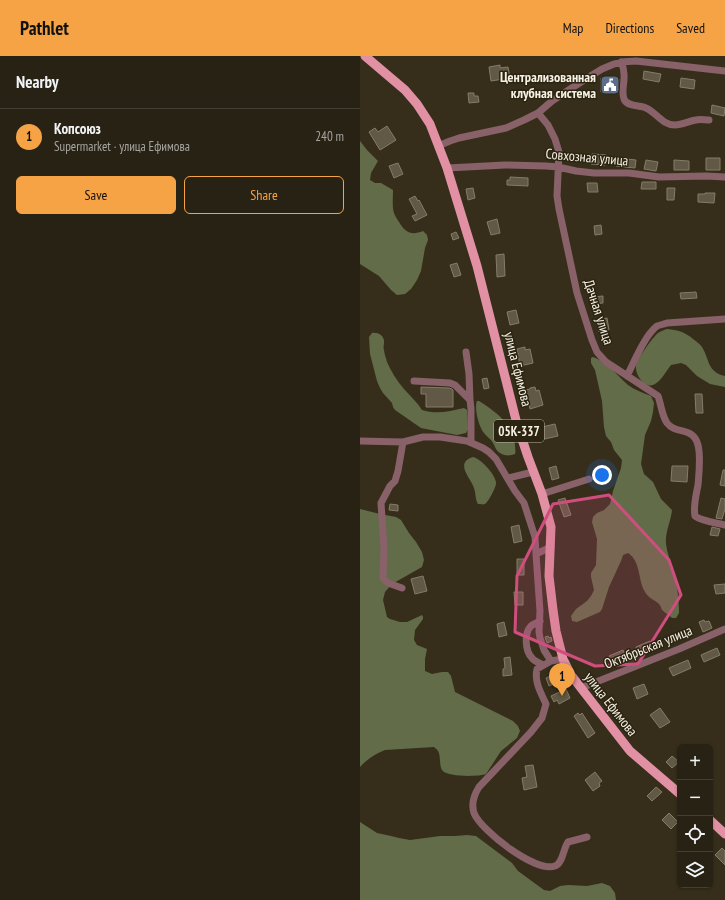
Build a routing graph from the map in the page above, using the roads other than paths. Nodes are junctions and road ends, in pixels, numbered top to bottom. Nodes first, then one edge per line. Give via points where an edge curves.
1 (365, 56) edge
2 (621, 62) junction
3 (725, 72) edge
4 (538, 113) junction
5 (709, 120) dead end
6 (438, 146) junction
7 (558, 167) junction
8 (447, 168) junction
9 (725, 177) edge
10 (725, 319) edge
11 (466, 352) dead end
12 (627, 376) junction
13 (414, 381) dead end
14 (470, 400) junction
15 (360, 441) edge
16 (403, 442) junction
17 (471, 442) junction
18 (533, 472) junction
19 (508, 478) junction
20 (589, 479) dead end
21 (542, 494) junction
22 (725, 526) edge
23 (551, 547) junction
24 (536, 554) junction
25 (402, 588) dead end
26 (540, 621) junction
27 (725, 629) edge
28 (563, 658) junction
29 (551, 661) junction
30 (543, 665) junction
31 (581, 688) junction
32 (677, 791) edge
33 (713, 823) edge
34 (725, 834) edge
35 (587, 837) dead end

1 - 6 main road, улица Ефимова / 05К-337 via 405,90 417,104 430,124
2 - 3 street via 636,61
2 - 4 street via 584,80 552,100
2 - 5 street via 624,74 624,101 627,104 643,106 668,124
4 - 6 street via 506,128 459,138
4 - 7 street, Дачная улица via 555,139 559,152
6 - 8 main road, улица Ефимова / 05К-337
7 - 8 street, Совхозная улица via 505,165
7 - 9 street, Совхозная улица via 594,173 629,173 659,178
7 - 12 street, Дачная улица via 559,209 577,293 592,340 597,352 606,362
8 - 18 main road, улица Ефимова / 05К-337 via 477,266 517,424
10 - 12 street via 667,323 658,326 640,349
11 - 14 street
12 - 22 street, Дачная улица via 658,396 664,417 671,426 693,435 699,456 695,516
13 - 14 street via 450,383
14 - 17 street
15 - 16 street
16 - 17 street via 423,437 440,437
16 - 25 street via 395,481 382,503 383,578
17 - 19 street via 489,452
18 - 19 street
18 - 21 main road, улица Ефимова / 05К-337
19 - 24 street via 527,510 535,537
20 - 21 street
21 - 23 main road, улица Ефимова / 05К-337 via 551,527
23 - 24 street
23 - 28 main road, улица Ефимова / 05К-337 via 552,610
24 - 26 street
26 - 29 street via 541,642
26 - 30 street via 532,625 527,632 527,646 531,658
27 - 31 street, Октябрьская улица
28 - 29 street
28 - 31 main road, улица Ефимова / 05К-337
29 - 30 street
30 - 35 street via 536,674 539,691 546,704 542,718 479,787 473,801 474,813 479,821 508,847 544,866 559,863 568,842
31 - 32 main road, улица Ефимова / 05К-337 via 630,751
33 - 34 main road

